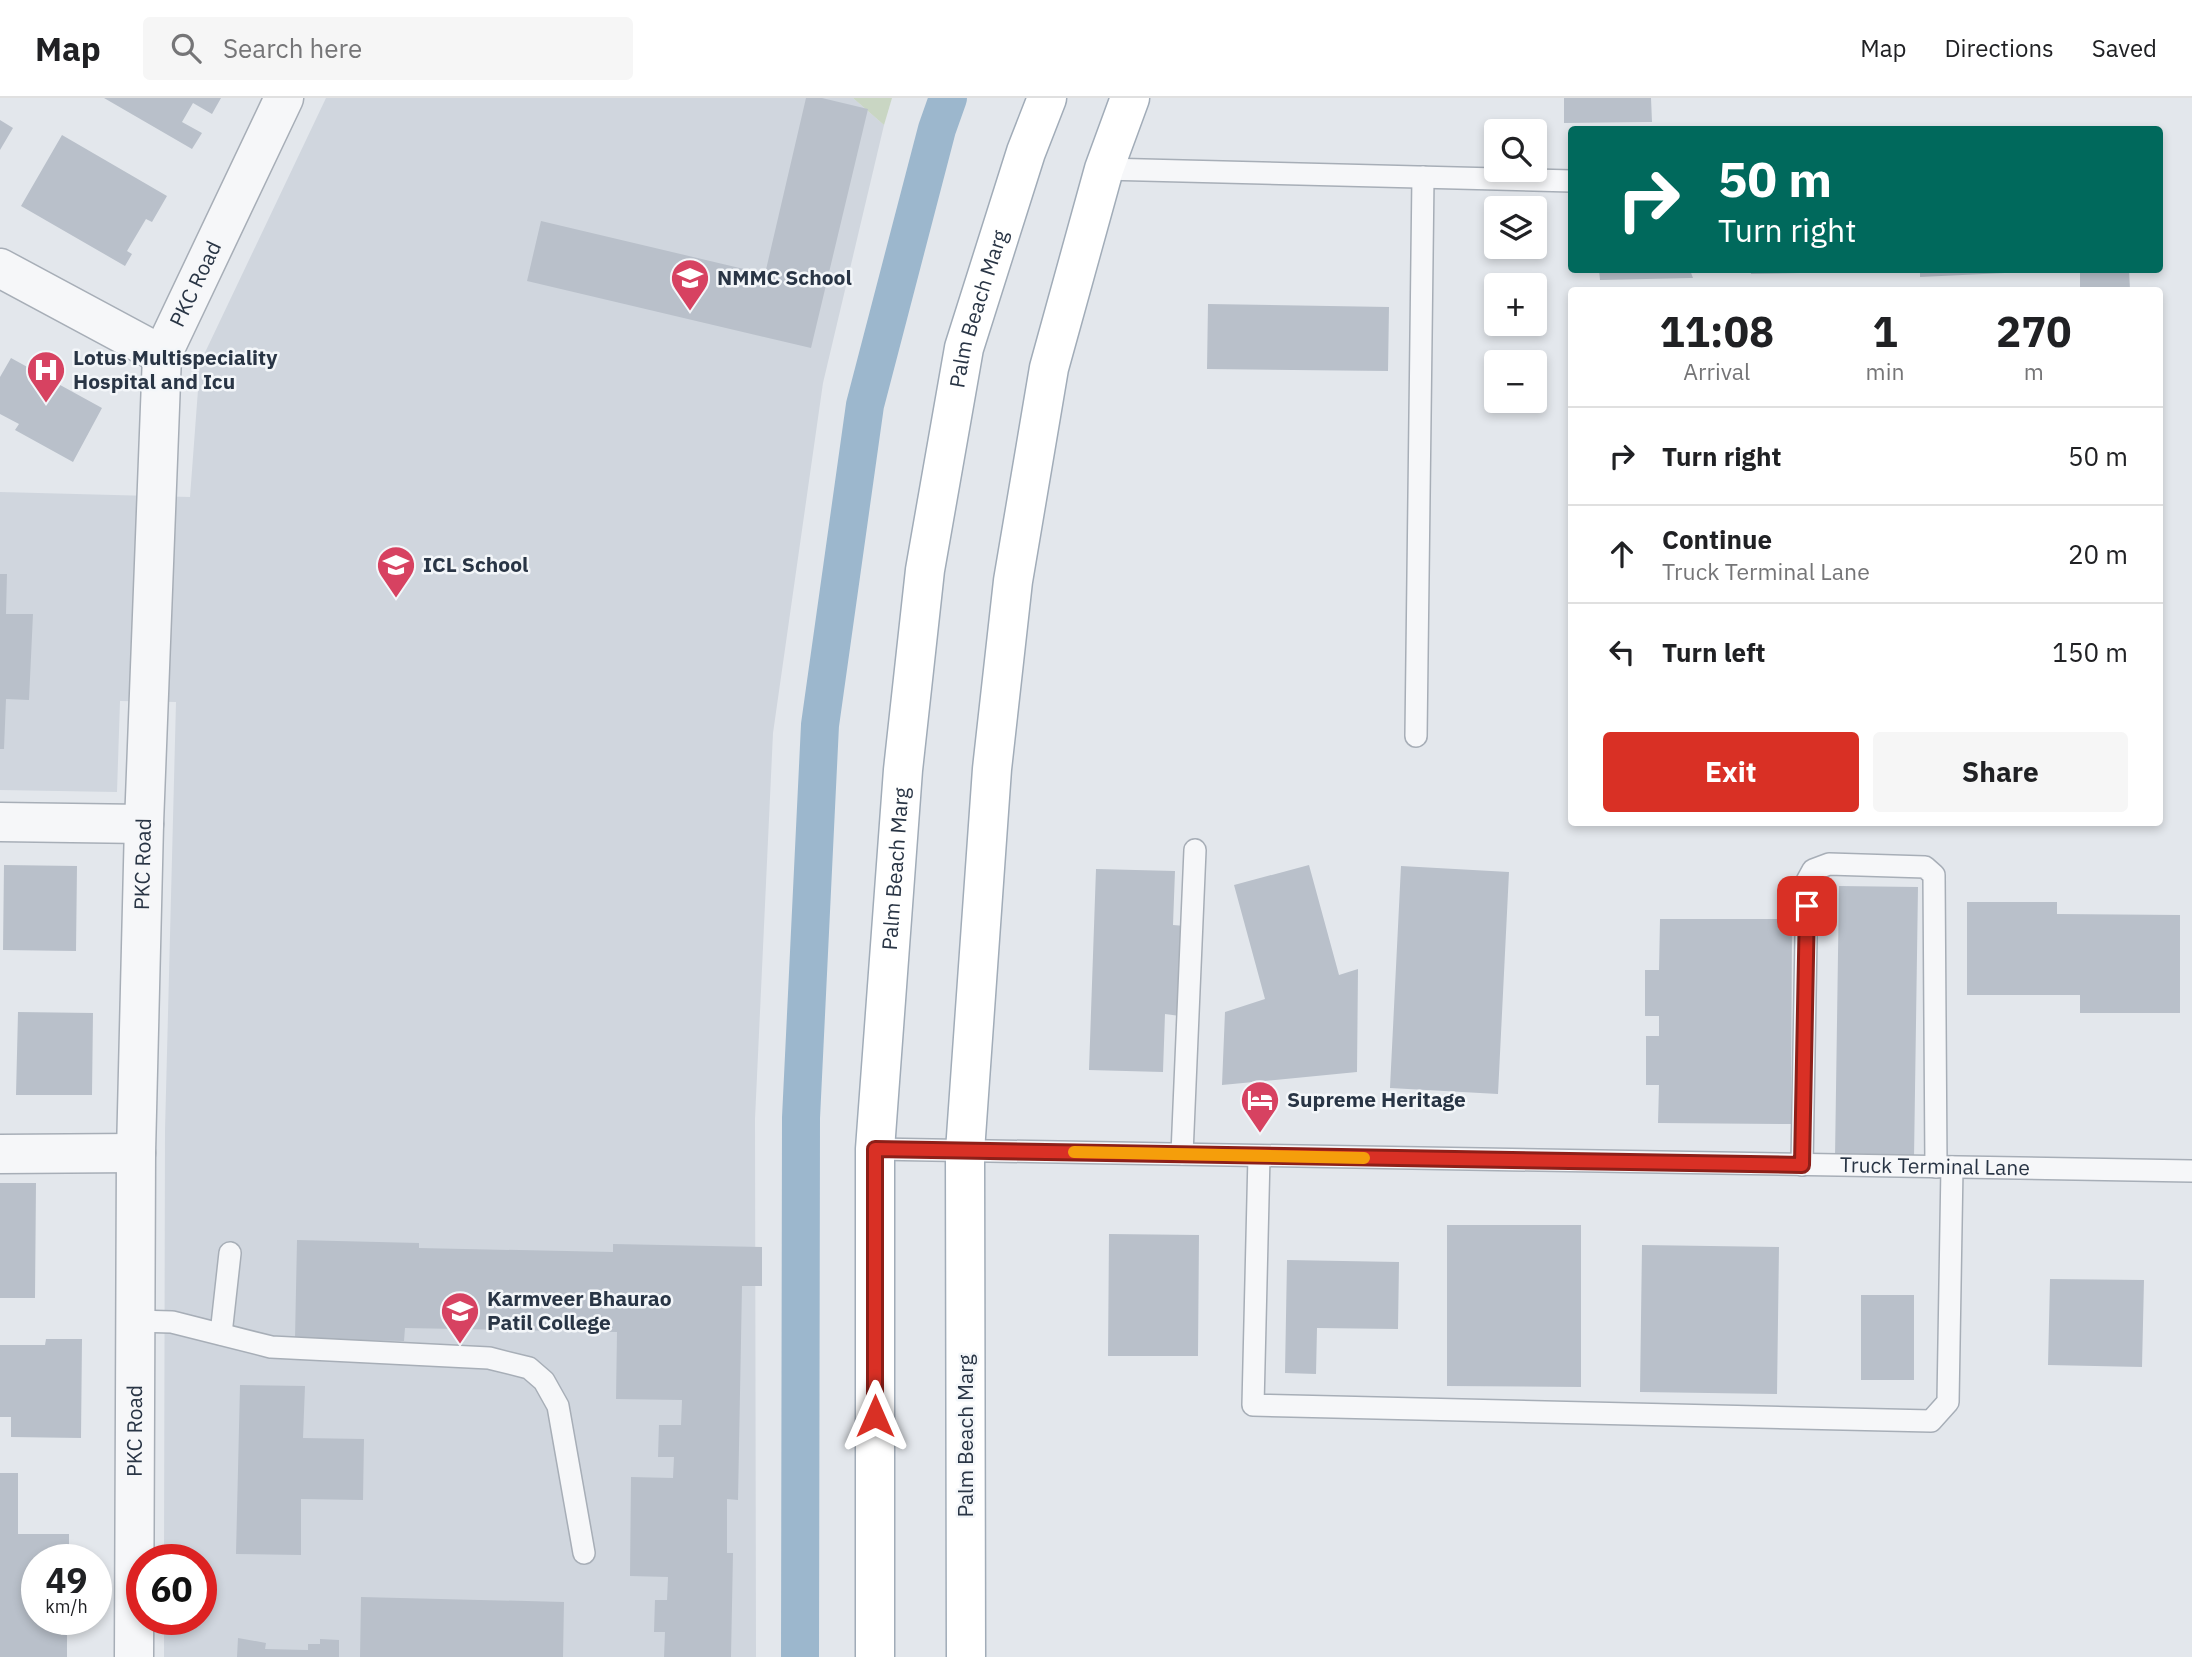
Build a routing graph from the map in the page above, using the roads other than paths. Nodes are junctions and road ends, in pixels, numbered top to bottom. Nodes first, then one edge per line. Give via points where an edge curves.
1 (284, 98) edge
2 (1046, 98) edge
3 (1130, 98) edge
4 (1104, 169) junction
5 (1423, 177) junction
6 (1568, 181) edge
7 (0, 268) edge
8 (162, 355) junction
9 (1416, 736) dead end
10 (0, 822) edge
11 (144, 824) junction
12 (1195, 850) dead end
13 (875, 1149) junction
14 (965, 1151) junction
15 (136, 1153) junction
16 (0, 1154) edge
17 (1182, 1154) junction
18 (1259, 1156) junction
19 (1802, 1165) junction
20 (1944, 1167) junction
21 (2192, 1171) edge
22 (230, 1253) dead end
23 (135, 1321) junction
24 (221, 1334) junction
25 (584, 1553) dead end
26 (134, 1657) edge
27 (875, 1657) edge
28 (967, 1657) edge

1 - 8 street, PKC Road
2 - 13 main road, Palm Beach Marg via 964,348 925,570 903,769
3 - 4 main road, Palm Beach Marg
4 - 5 lane
4 - 14 main road, Palm Beach Marg via 1049,368 1013,581 992,769
5 - 6 lane
5 - 9 lane
7 - 8 street
8 - 11 street, PKC Road
10 - 11 street
11 - 15 street, PKC Road
12 - 17 lane
13 - 14 lane, Truck Terminal Lane
13 - 27 main road, Palm Beach Marg
14 - 17 lane, Truck Terminal Lane
14 - 28 main road, Palm Beach Marg
15 - 16 street
15 - 23 street, PKC Road
17 - 18 lane, Truck Terminal Lane
18 - 19 lane, Truck Terminal Lane
18 - 20 lane via 1253,1405 1931,1421 1948,1402
19 - 20 lane, Truck Terminal Lane
19 - 20 lane via 1807,880 1813,870 1829,864 1925,867 1934,875
20 - 21 lane, Truck Terminal Lane
22 - 24 lane
23 - 24 lane via 172,1322
23 - 26 street, PKC Road
24 - 25 lane via 271,1347 489,1358 529,1368 544,1381 558,1406

